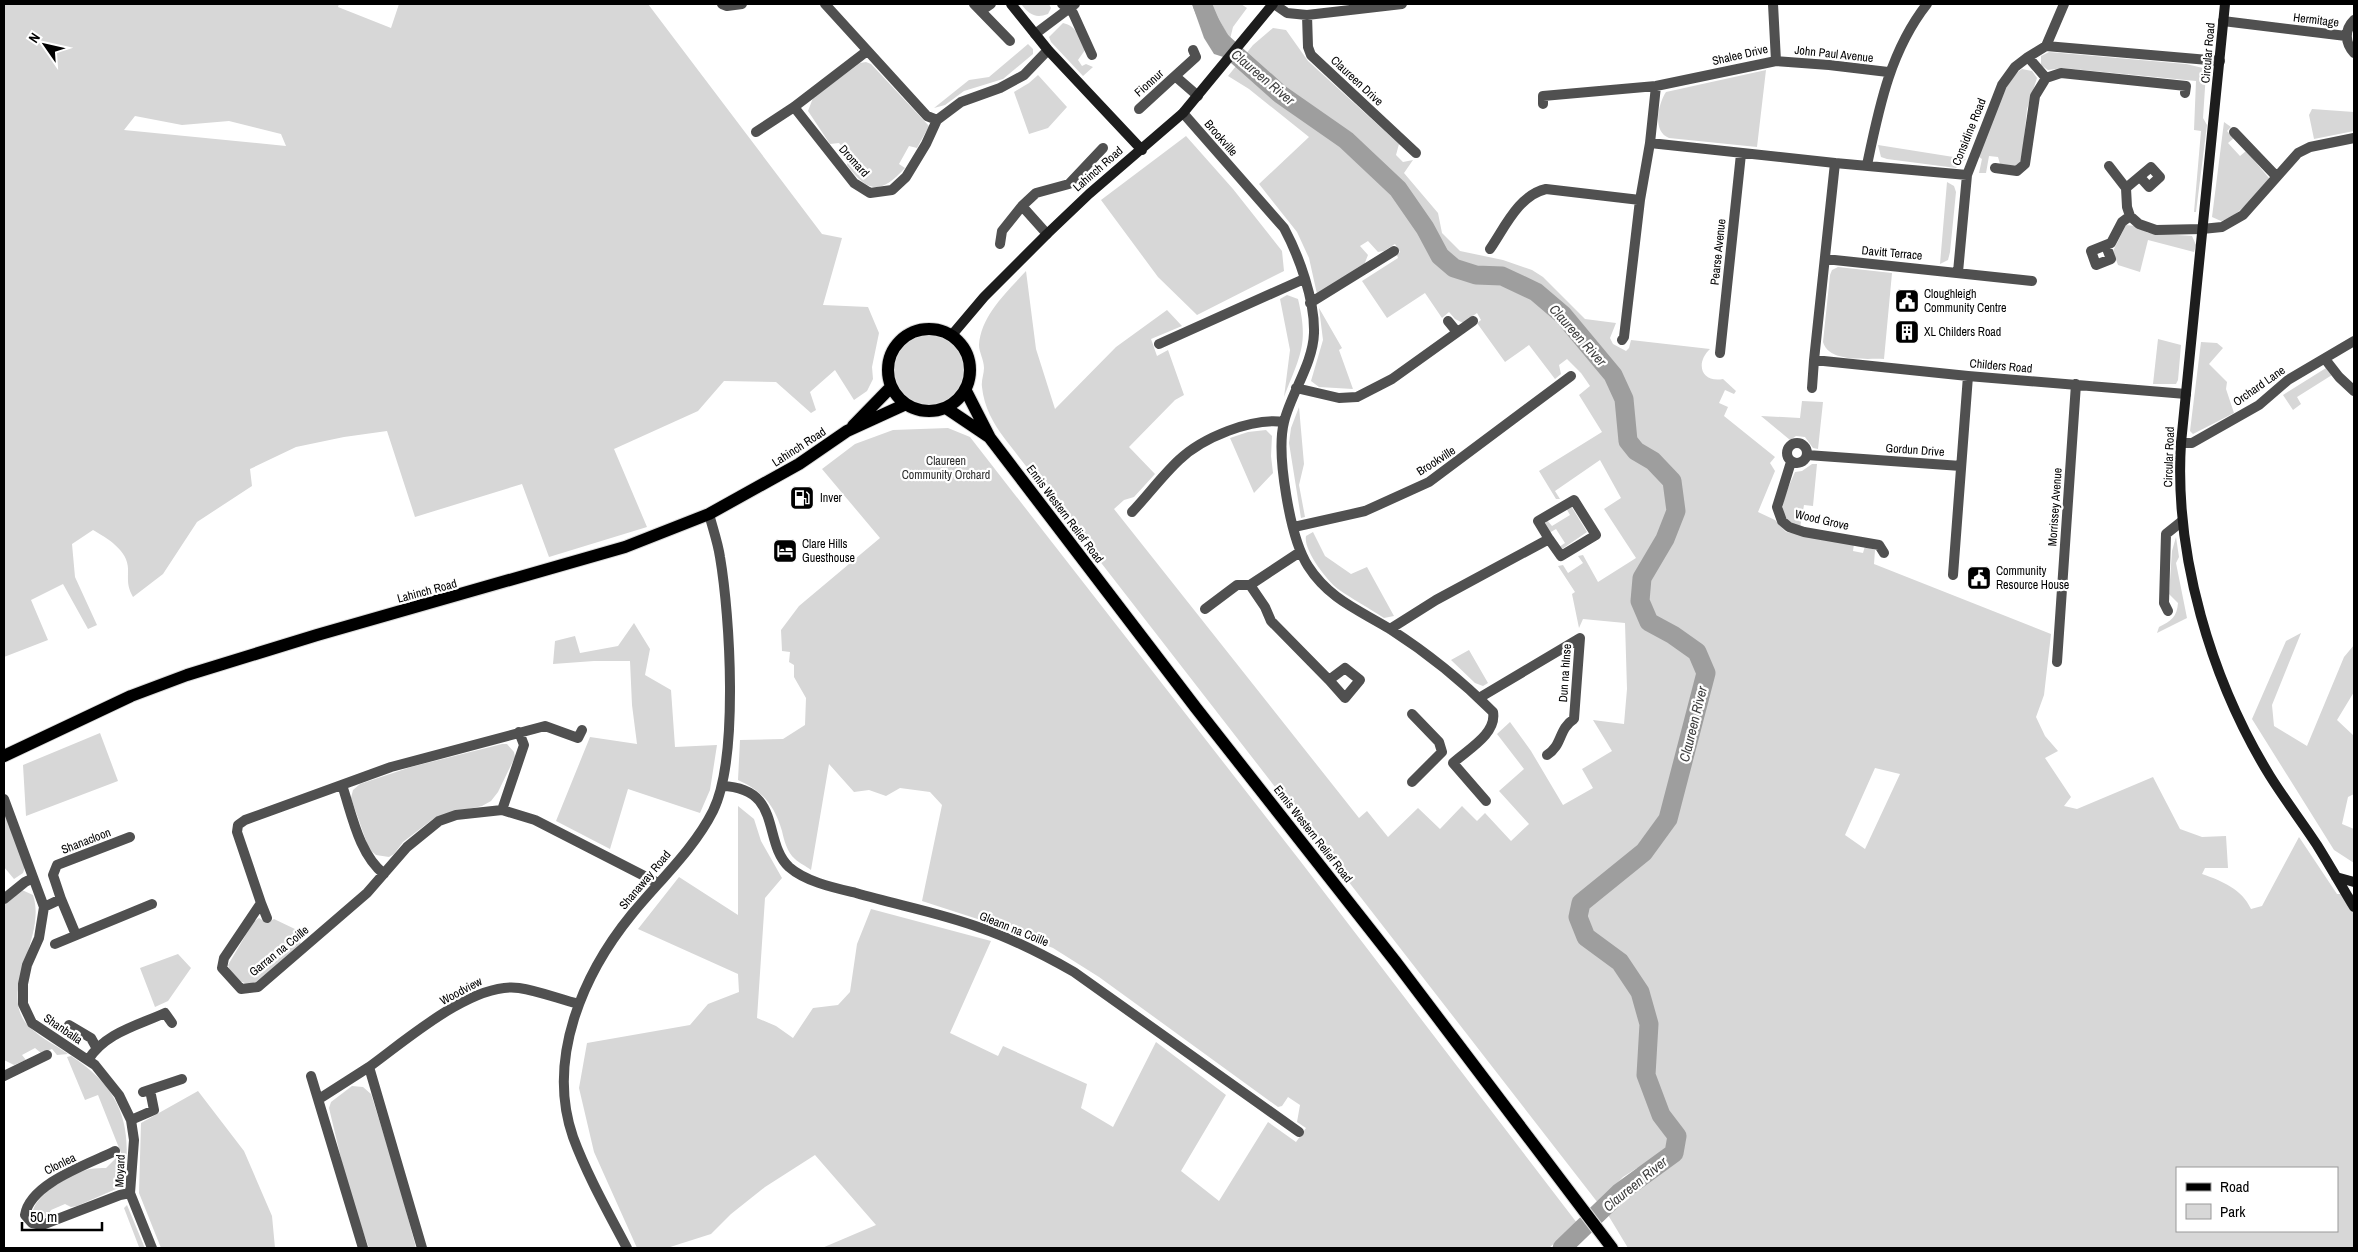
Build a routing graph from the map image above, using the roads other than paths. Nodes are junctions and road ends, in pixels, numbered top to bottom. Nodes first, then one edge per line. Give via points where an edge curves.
1 (722, 4) edge
2 (742, 4) edge
3 (825, 4) edge
4 (991, 4) edge
5 (1011, 4) edge
6 (1273, 4) edge
7 (1402, 4) edge
8 (1773, 4) edge
9 (1927, 4) edge
10 (2064, 4) edge
11 (2225, 4) edge
12 (1068, 5) edge
13 (978, 8) edge
14 (1307, 15) junction
15 (2354, 20) edge
16 (2223, 21) junction
17 (1035, 34) junction
18 (2346, 36) junction
19 (1010, 41) dead end
20 (2046, 46) junction
21 (1048, 50) junction
22 (1193, 50) dead end
23 (867, 51) junction
24 (2354, 53) edge
25 (1092, 55) dead end
26 (2028, 57) junction
27 (1776, 61) junction
28 (2220, 61) junction
29 (1888, 72) junction
30 (1176, 76) junction
31 (2046, 78) junction
32 (1656, 86) junction
33 (2185, 94) dead end
34 (1198, 96) junction
35 (1543, 104) dead end
36 (794, 107) junction
37 (1139, 109) dead end
38 (1183, 113) junction
39 (937, 120) junction
40 (756, 132) dead end
41 (2234, 132) dead end
42 (2354, 138) edge
43 (1650, 143) junction
44 (1103, 148) dead end
45 (1142, 150) junction
46 (1416, 153) dead end
47 (1741, 154) junction
48 (1835, 163) junction
49 (1867, 165) junction
50 (2109, 166) dead end
51 (1995, 168) dead end
52 (1967, 174) junction
53 (2276, 176) junction
54 (2140, 177) dead end
55 (2126, 188) junction
56 (1640, 200) junction
57 (1022, 206) junction
58 (2130, 216) junction
59 (2202, 229) junction
60 (1047, 234) junction
61 (1000, 244) dead end
62 (2106, 246) dead end
63 (1490, 249) dead end
64 (1394, 251) dead end
65 (1824, 259) junction
66 (1958, 272) junction
67 (1304, 279) junction
68 (2032, 281) dead end
69 (1310, 304) junction
70 (1473, 320) dead end
71 (1448, 321) dead end
72 (1457, 332) junction
73 (952, 336) junction
74 (1622, 340) dead end
75 (2354, 341) edge
76 (1159, 344) dead end
77 (1720, 353) dead end
78 (2324, 359) junction
79 (1814, 360) junction
80 (1571, 376) dead end
81 (1968, 376) junction
82 (2076, 384) junction
83 (891, 387) junction
84 (1296, 388) junction
85 (1812, 388) dead end
86 (965, 390) junction
87 (2354, 391) edge
88 (2186, 394) junction
89 (906, 404) junction
90 (946, 408) junction
91 (1284, 422) junction
92 (847, 432) junction
93 (990, 438) junction
94 (2181, 443) junction
95 (1808, 455) junction
96 (1791, 462) junction
97 (1962, 466) junction
98 (1132, 512) dead end
99 (710, 514) junction
100 (2182, 522) junction
101 (1294, 527) junction
102 (1549, 539) junction
103 (1300, 552) junction
104 (1884, 553) dead end
105 (1953, 575) dead end
106 (1250, 586) junction
107 (1206, 609) dead end
108 (2168, 611) dead end
109 (1390, 629) junction
110 (2057, 662) dead end
111 (1329, 680) dead end
112 (1479, 698) junction
113 (1412, 714) dead end
114 (582, 730) dead end
115 (519, 732) junction
116 (1442, 752) junction
117 (1547, 755) dead end
118 (4, 756) edge
119 (1452, 763) junction
120 (1412, 782) dead end
121 (342, 785) junction
122 (722, 786) junction
123 (4, 799) edge
124 (1486, 801) dead end
125 (502, 810) junction
126 (130, 837) dead end
127 (384, 874) junction
128 (2336, 877) junction
129 (33, 878) junction
130 (2354, 882) edge
131 (658, 884) junction
132 (4, 899) edge
133 (61, 899) junction
134 (261, 903) junction
135 (152, 904) dead end
136 (44, 906) junction
137 (2354, 907) edge
138 (267, 918) dead end
139 (76, 936) junction
140 (56, 944) dead end
141 (578, 1004) junction
142 (172, 1023) dead end
143 (69, 1025) dead end
144 (96, 1047) junction
145 (47, 1056) dead end
146 (88, 1060) junction
147 (368, 1067) junction
148 (5, 1073) edge
149 (311, 1076) dead end
150 (182, 1079) dead end
151 (119, 1095) joint
152 (319, 1099) junction
153 (1292, 1112) dead end
154 (131, 1120) junction
155 (1285, 1121) junction
156 (1299, 1132) dead end
157 (115, 1151) dead end
158 (130, 1193) junction
159 (152, 1248) edge
160 (363, 1248) edge
161 (422, 1248) edge
162 (627, 1248) edge
163 (1612, 1248) edge

1 - 2 street
3 - 23 street
4 - 13 street
5 - 17 main road
6 - 14 street via 1287,13
6 - 34 main road, Lahinch Road
7 - 14 street
8 - 27 street, Shalee Drive
9 - 29 street, John Paul Avenue via 1904,39
10 - 20 street
11 - 16 main road, Circular Road
12 - 17 street
12 - 25 street
13 - 19 street
14 - 46 street, Claureen Drive via 1311,55
15 - 18 street, Hermitage
16 - 18 street, Hermitage
16 - 28 main road, Circular Road
17 - 21 main road
18 - 24 street, Hermitage
20 - 26 street, Considine Road
20 - 28 street
21 - 39 street, Dromard via 1024,75 1000,88 960,102
21 - 45 main road
22 - 30 street, Fionnur via 1196,57
23 - 36 street
23 - 39 street via 927,116
26 - 31 street
26 - 52 street, Considine Road via 2014,67 2002,84
27 - 29 street, John Paul Avenue
27 - 32 street, Shalee Drive
28 - 59 main road, Circular Road
29 - 49 street, John Paul Avenue
30 - 34 street, Fionnur
30 - 37 street, Fionnur
31 - 33 street via 2061,73 2186,86
31 - 51 street via 2035,96 2025,164 2017,171
32 - 35 street, Shalee Drive via 1543,96
32 - 43 street
34 - 38 main road, Lahinch Road
36 - 39 street, Dromard via 854,183 870,193 892,190 906,177
36 - 40 street
38 - 45 main road, Lahinch Road
38 - 67 street, Brookville via 1284,228 1296,250
41 - 53 street
42 - 53 street via 2310,147 2298,153
43 - 47 street
43 - 56 street
44 - 57 street via 1069,184 1036,193
45 - 60 main road, Lahinch Road
47 - 48 street
47 - 77 street, Pearse Avenue
48 - 49 street, Considine Road
48 - 65 street
49 - 52 street, Considine Road
50 - 55 street
52 - 66 street
53 - 59 street via 2243,215 2222,227
54 - 55 street
55 - 58 street
56 - 63 street via 1546,189 1535,192 1510,219
56 - 74 street
57 - 60 street
57 - 61 street via 1002,231
58 - 59 street via 2148,229
58 - 62 street via 2122,222 2111,244
59 - 88 main road, Circular Road
60 - 73 main road, Lahinch Road via 984,297
64 - 69 street
65 - 66 street, Davitt Terrace
65 - 79 street
66 - 68 street, Davitt Terrace
67 - 69 street, Brookville
67 - 76 street
69 - 84 street, Brookville via 1314,333
70 - 72 street
71 - 72 street
72 - 84 street via 1392,379 1357,397 1339,398
73 - 83 main road via 928,329 904,337 890,355
73 - 86 main road via 968,360 969,378
75 - 78 street, Orchard Lane
78 - 87 street
78 - 94 street, Orchard Lane via 2288,380 2247,412 2192,443
79 - 81 street, Childers Road
79 - 85 street
80 - 101 street, Brookville via 1429,482 1365,511
81 - 82 street, Childers Road
81 - 97 street, Gordun Drive
82 - 88 street, Childers Road
82 - 110 street, Morrissey Avenue
83 - 89 main road
83 - 92 main road, Lahinch Road
84 - 91 street, Brookville
86 - 90 main road
86 - 93 main road, Ennis Western Relief Road
88 - 94 main road, Circular Road
89 - 90 main road via 919,410
89 - 92 main road, Lahinch Road
90 - 93 main road, Ennis Western Relief Road
91 - 98 street via 1258,422 1237,427 1189,452
91 - 101 street via 1281,461
92 - 99 main road, Lahinch Road via 799,464
93 - 163 main road, Ennis Western Relief Road
94 - 100 main road, Circular Road
95 - 96 street, Gordun Drive via 1803,462
95 - 96 street, Gordun Drive via 1804,444 1792,443 1786,453
95 - 97 street, Gordun Drive
96 - 104 street, Wood Grove via 1777,507 1782,521 1804,532 1879,545
97 - 105 street
99 - 118 main road, Lahinch Road via 626,547 187,675 131,696
99 - 122 street, Shanaway Road via 720,556 729,652 728,740
100 - 108 street via 2166,534 2164,603
100 - 128 main road, Circular Road via 2200,611 2216,661 2242,722 2270,776
101 - 103 street
102 - 102 street via 1538,522 1574,500 1596,535 1561,556
102 - 109 street via 1436,600
103 - 106 street
103 - 109 street via 1309,568 1339,600
106 - 107 street via 1237,585
106 - 111 street via 1271,621
109 - 112 street via 1446,668
112 - 117 street, Dun na hInse via 1580,638 1574,719 1566,724 1556,749
112 - 119 street via 1493,712 1490,730
113 - 116 street via 1439,742
114 - 115 street via 578,738 545,726
115 - 121 street via 392,767
115 - 125 street via 524,745
116 - 119 street
116 - 120 street
119 - 124 street
121 - 127 street via 366,853
121 - 134 street via 238,825 236,832
122 - 131 street, Shanaway Road via 714,811
122 - 155 street, Gleann na Coille via 736,786 760,802 770,819 778,848 788,866 796,871 833,887 981,928 1045,955 1074,972
123 - 129 street
125 - 127 street, Garran na Coille via 456,815 439,821 407,847
125 - 131 street, Garran na Coille via 535,820
126 - 133 street, Shanacloon via 57,865 53,875
127 - 134 street, Garran na Coille via 367,893 258,987 241,989 222,968 224,958
128 - 130 main road
128 - 137 main road, Circular Road
129 - 132 street
129 - 136 street
131 - 141 street, Shanaway Road via 608,947
133 - 136 street
133 - 139 street, Shanacloon
134 - 138 street
135 - 139 street
136 - 146 street, Shanballa via 38,938 27,964 23,1004 32,1023
139 - 140 street
141 - 147 street, Woodview via 519,988 492,989 456,1005
141 - 162 street, Shanaway Road via 564,1072 566,1105 573,1136
142 - 144 street via 165,1013 108,1038
143 - 144 street via 91,1038
144 - 146 street
145 - 148 street
146 - 151 street, Shanballa via 103,1073
147 - 152 street, Woodview
147 - 161 street
149 - 152 street
150 - 154 street via 147,1091 154,1110
151 - 154 street, Moyard
152 - 160 street
153 - 155 street
154 - 158 street, Moyard via 134,1140
155 - 156 street, Gleann na Coille
157 - 158 street, Clonlea via 42,1187 31,1200 25,1215 32,1223 42,1225
158 - 159 street, Moyard

